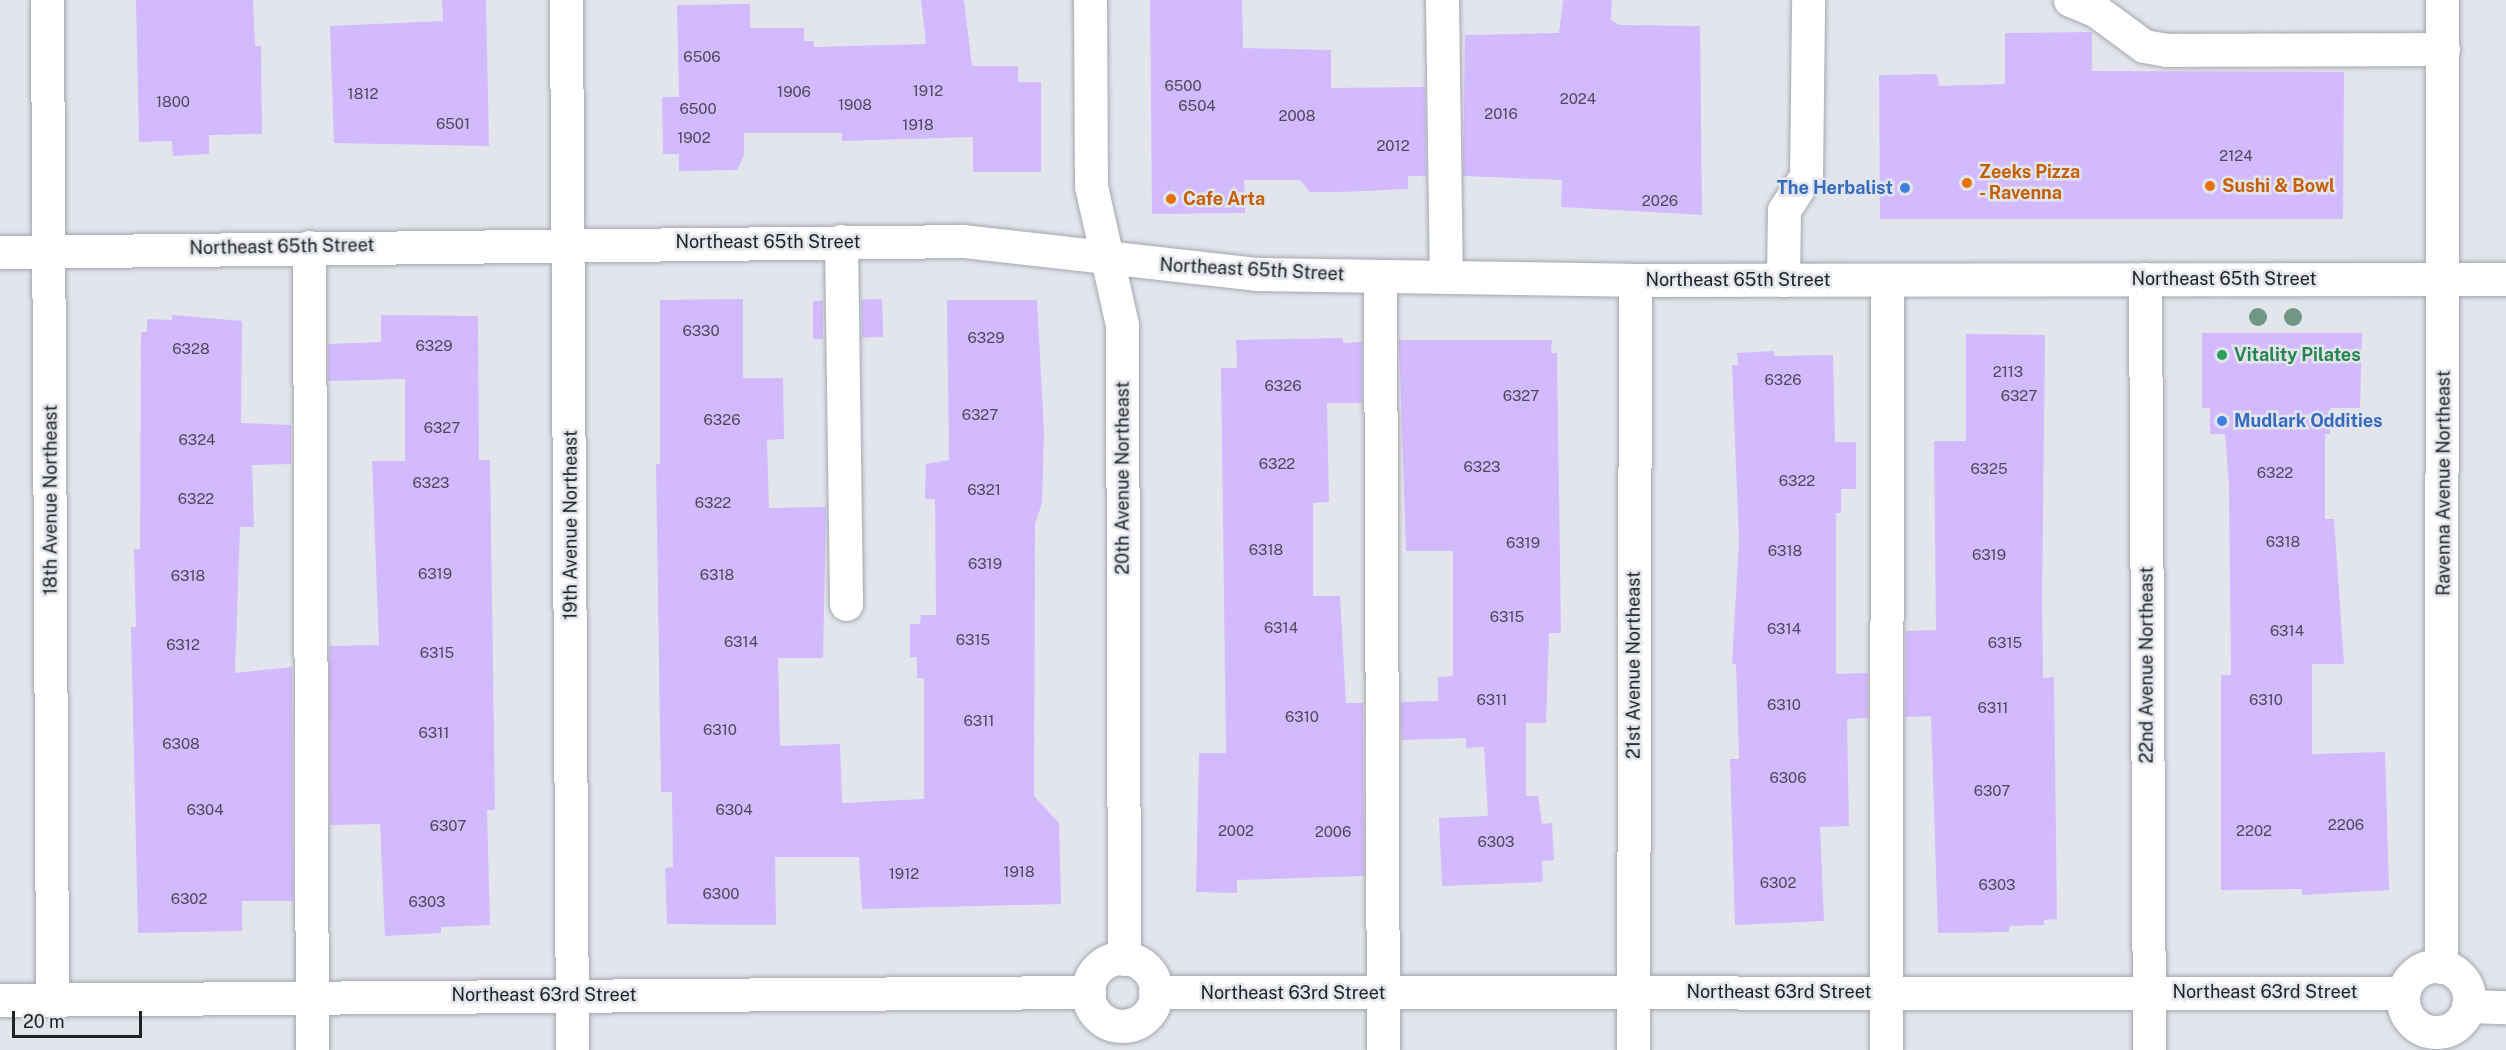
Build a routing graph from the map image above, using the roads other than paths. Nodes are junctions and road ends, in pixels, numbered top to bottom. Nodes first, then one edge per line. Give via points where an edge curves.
1 (47, 0) edge
2 (566, 0) edge
3 (1090, 0) edge
4 (1442, 0) edge
5 (1808, 0) edge
6 (2070, 0) edge
7 (2442, 0) edge
8 (2443, 49) junction
9 (841, 241) junction
10 (570, 243) junction
11 (309, 247) junction
12 (50, 251) junction
13 (0, 252) edge
14 (1107, 257) junction
15 (1380, 277) junction
16 (1446, 277) junction
17 (2145, 279) junction
18 (2444, 279) junction
19 (2506, 279) edge
20 (1635, 280) junction
21 (1783, 280) junction
22 (1887, 280) junction
23 (846, 604) dead end
24 (1124, 959) junction
25 (2441, 967) junction
26 (1089, 992) junction
27 (1155, 992) junction
28 (1633, 992) junction
29 (2149, 992) junction
30 (1383, 993) junction
31 (1886, 993) junction
32 (2403, 993) junction
33 (573, 994) junction
34 (311, 997) junction
35 (52, 999) junction
36 (0, 1000) edge
37 (2468, 1006) junction
38 (2506, 1007) edge
39 (1122, 1038) edge
40 (2439, 1041) edge
41 (312, 1050) edge
42 (572, 1050) edge
43 (1383, 1050) edge
44 (1633, 1050) edge
45 (1886, 1050) edge
46 (2149, 1050) edge

1 - 12 street, 18th Avenue Northeast
2 - 10 street, 19th Avenue Northeast
3 - 14 street, 20th Avenue Northeast via 1091,186
4 - 16 street
5 - 21 street via 1806,176 1784,210
6 - 8 street via 2095,10 2144,46 2166,50
7 - 8 street, Ravenna Avenue Northeast
8 - 18 street, Ravenna Avenue Northeast
9 - 10 street, Northeast 65th Street
9 - 14 street, Northeast 65th Street via 963,241
9 - 23 street
10 - 11 street, Northeast 65th Street
10 - 33 street, 19th Avenue Northeast
11 - 12 street, Northeast 65th Street
11 - 34 street
12 - 13 street, Northeast 65th Street
12 - 35 street, 18th Avenue Northeast
14 - 15 street, Northeast 65th Street via 1257,274
14 - 24 street, 20th Avenue Northeast via 1122,325
15 - 16 street, Northeast 65th Street
15 - 30 street
16 - 20 street, Northeast 65th Street
17 - 18 street, Northeast 65th Street
17 - 22 street, Northeast 65th Street
17 - 29 street, 22nd Avenue Northeast
18 - 19 street, Northeast 65th Street
18 - 25 street, Ravenna Avenue Northeast
20 - 21 street, Northeast 65th Street
20 - 28 street, 21st Avenue Northeast
21 - 22 street, Northeast 65th Street
22 - 31 street
24 - 26 street via 1099,967
24 - 27 street via 1143,965
25 - 32 street via 2423,968
25 - 37 street via 2463,979
26 - 33 street, Northeast 63rd Street
26 - 39 street via 1097,1014
27 - 30 street, Northeast 63rd Street
27 - 39 street via 1145,1017
28 - 30 street, Northeast 63rd Street
28 - 31 street, Northeast 63rd Street
28 - 44 street, 21st Avenue Northeast
29 - 31 street, Northeast 63rd Street
29 - 32 street, Northeast 63rd Street
29 - 46 street, 22nd Avenue Northeast
30 - 43 street
31 - 45 street
32 - 40 street via 2413,1022
33 - 34 street, Northeast 63rd Street
33 - 42 street, 19th Avenue Northeast
34 - 35 street, Northeast 63rd Street
34 - 41 street
35 - 36 street, Northeast 63rd Street
37 - 38 street
37 - 40 street

